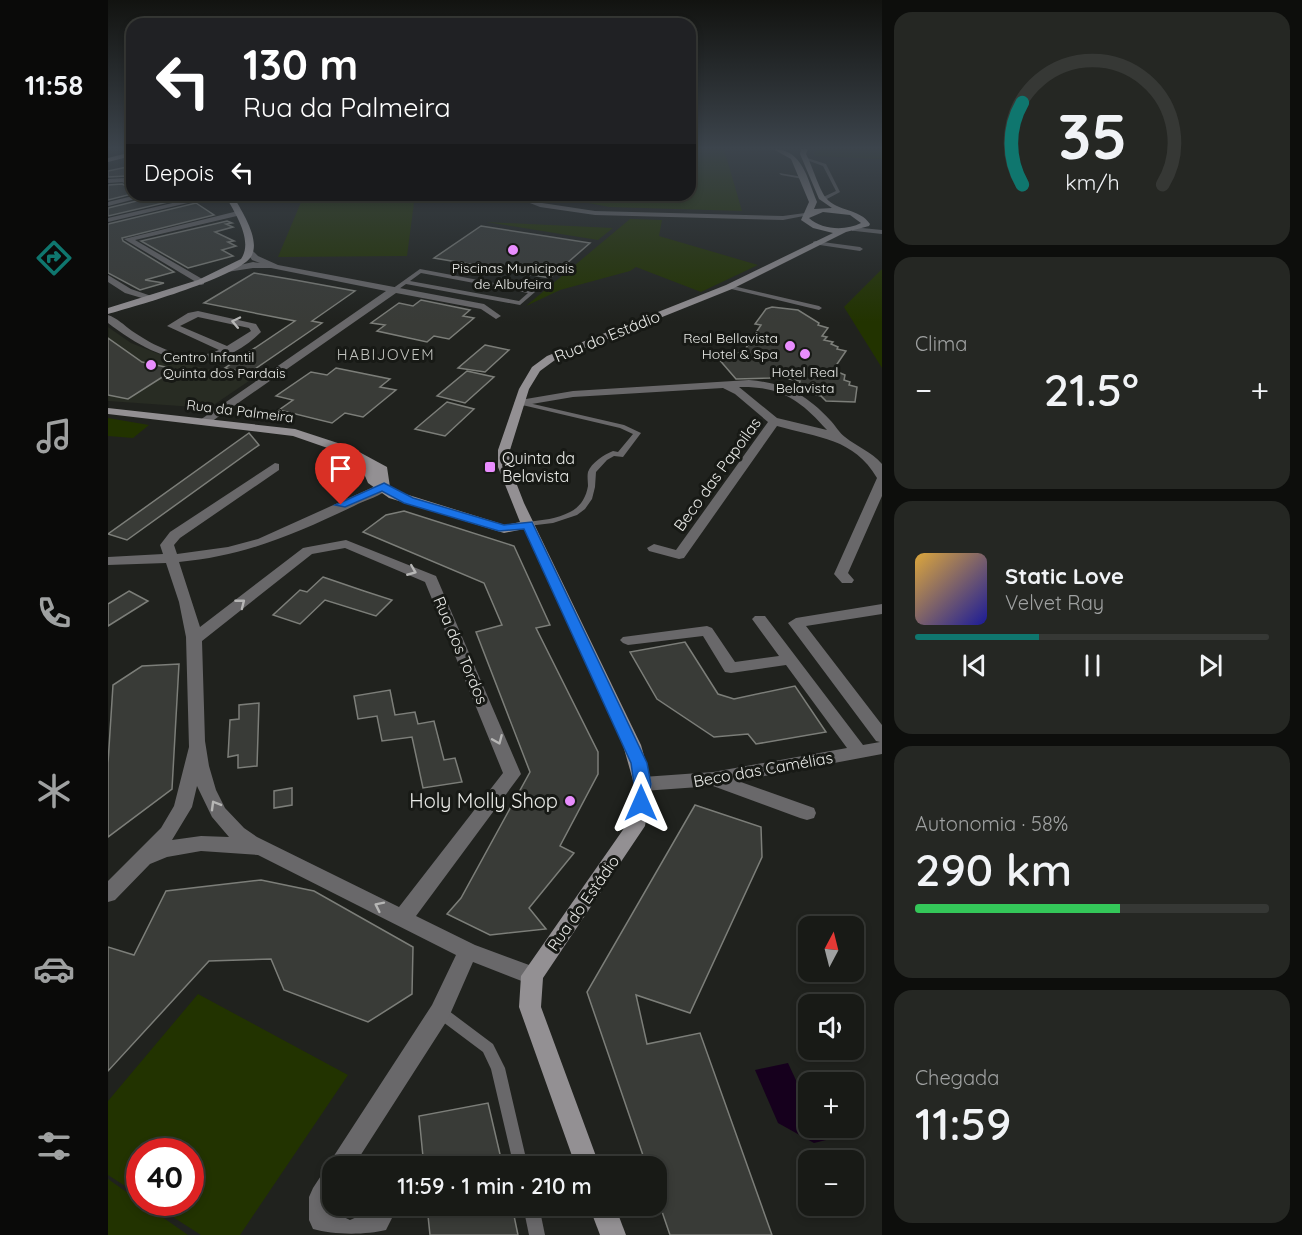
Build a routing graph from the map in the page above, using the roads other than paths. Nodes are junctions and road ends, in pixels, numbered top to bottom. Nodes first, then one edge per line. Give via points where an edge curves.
1 (166, 207) edge
2 (235, 207) edge
3 (551, 207) edge
4 (563, 207) edge
5 (608, 207) edge
6 (810, 207) edge
7 (833, 207) edge
8 (238, 213) junction
9 (849, 213) junction
10 (806, 214) junction
11 (863, 218) junction
12 (108, 220) edge
13 (816, 226) junction
14 (882, 227) edge
15 (855, 229) junction
16 (845, 230) junction
17 (882, 232) edge
18 (819, 241) junction
19 (860, 249) dead end
20 (250, 251) junction
21 (230, 270) junction
22 (296, 271) junction
23 (110, 281) edge
24 (201, 282) junction
25 (405, 282) junction
26 (729, 287) junction
27 (394, 290) junction
28 (128, 291) junction
29 (152, 298) junction
30 (134, 303) junction
31 (819, 308) dead end
32 (108, 311) edge
33 (496, 316) dead end
34 (108, 318) edge
35 (227, 350) junction
36 (704, 385) junction
37 (524, 389) junction
38 (573, 394) junction
39 (520, 403) junction
40 (108, 411) edge
41 (775, 421) junction
42 (204, 422) junction
43 (842, 441) junction
44 (275, 467) dead end
45 (882, 476) edge
46 (882, 481) edge
47 (384, 487) junction
48 (528, 524) junction
49 (654, 548) dead end
50 (171, 558) junction
51 (108, 561) edge
52 (847, 580) dead end
53 (882, 609) edge
54 (760, 619) dead end
55 (195, 639) junction
56 (628, 640) dead end
57 (791, 659) junction
58 (882, 737) edge
59 (195, 748) junction
60 (882, 748) edge
61 (859, 752) junction
62 (713, 778) junction
63 (643, 784) junction
64 (807, 813) dead end
65 (265, 850) junction
66 (140, 862) junction
67 (108, 894) edge
68 (403, 918) junction
69 (468, 951) junction
70 (532, 976) junction
71 (440, 1012) junction
72 (346, 1156) edge
73 (518, 1156) edge
74 (584, 1156) edge
75 (322, 1216) edge
76 (379, 1216) edge
77 (533, 1216) edge
78 (606, 1216) edge
79 (537, 1235) edge
80 (613, 1235) edge

1 - 12 street
2 - 8 street
3 - 10 street via 595,213 783,218
4 - 5 street via 656,212
6 - 10 street
7 - 9 street
8 - 20 street
8 - 24 street via 128,239
9 - 10 street via 824,210
9 - 11 street
10 - 13 street via 806,222
11 - 14 street
11 - 15 street via 866,224
13 - 16 street, Rua do Estádio
13 - 18 street via 821,231
15 - 16 street, Rua do Estádio
15 - 17 street
16 - 18 street, Rua do Estádio
18 - 19 lane
18 - 26 street, Rua do Estádio
20 - 21 street via 244,261
20 - 22 street via 255,258
21 - 22 street via 253,265
21 - 24 street
22 - 27 street
23 - 28 street
24 - 29 street
25 - 25 lane via 520,303 532,292 420,271
25 - 27 lane
26 - 31 lane
26 - 37 street, Rua do Estádio via 551,358 536,369
27 - 33 street via 484,307
27 - 42 street
28 - 29 street
28 - 30 street
29 - 30 street
30 - 32 street
34 - 35 street via 170,355 207,358
35 -> 35 street via 256,332 253,326 198,314 171,326
36 - 38 street
36 - 41 street via 736,388
36 - 43 street via 755,383 792,390
37 - 38 street
37 - 39 street, Rua do Estádio
38 - 39 street
39 - 48 street, Rua do Estádio via 504,450 504,467
39 - 48 lane via 622,426 637,434 620,455 613,453 604,458 592,472 593,487 580,510 570,518
40 - 42 street, Rua da Palmeira
41 - 43 street
41 - 49 street, Beco das Papoilas via 679,555
42 - 47 street, Rua da Palmeira via 322,440 364,459 372,480
43 - 45 street via 873,460
44 - 50 street via 175,535 167,544
46 - 52 street via 841,574
47 - 48 street, Rua da Palmeira via 409,501 504,529
47 - 50 street via 244,547
48 - 63 street, Rua do Estádio via 632,745
50 - 51 street
50 - 55 street via 189,604
53 - 58 street via 796,623
54 - 57 street
55 - 59 street
55 -> 68 street, Rua dos Tordos via 308,550 346,544 431,579 512,774
56 - 57 street via 707,631 731,668
57 - 61 street
65 -> 59 street via 238,834 215,808
59 - 66 street via 183,807 168,833
60 - 61 street, Beco das Camélias
61 - 62 street, Beco das Camélias
62 - 63 street, Beco das Camélias
62 - 64 street
63 - 70 street, Rua do Estádio via 636,826
65 - 66 street via 219,842 189,843
68 -> 65 street
66 - 67 street
68 - 69 street
69 - 70 street
69 - 71 street
70 - 74 street via 530,1007
71 - 72 street
71 - 73 lane via 488,1048 498,1068
75 - 76 street via 322,1220 350,1233
77 - 79 lane
78 - 80 street

